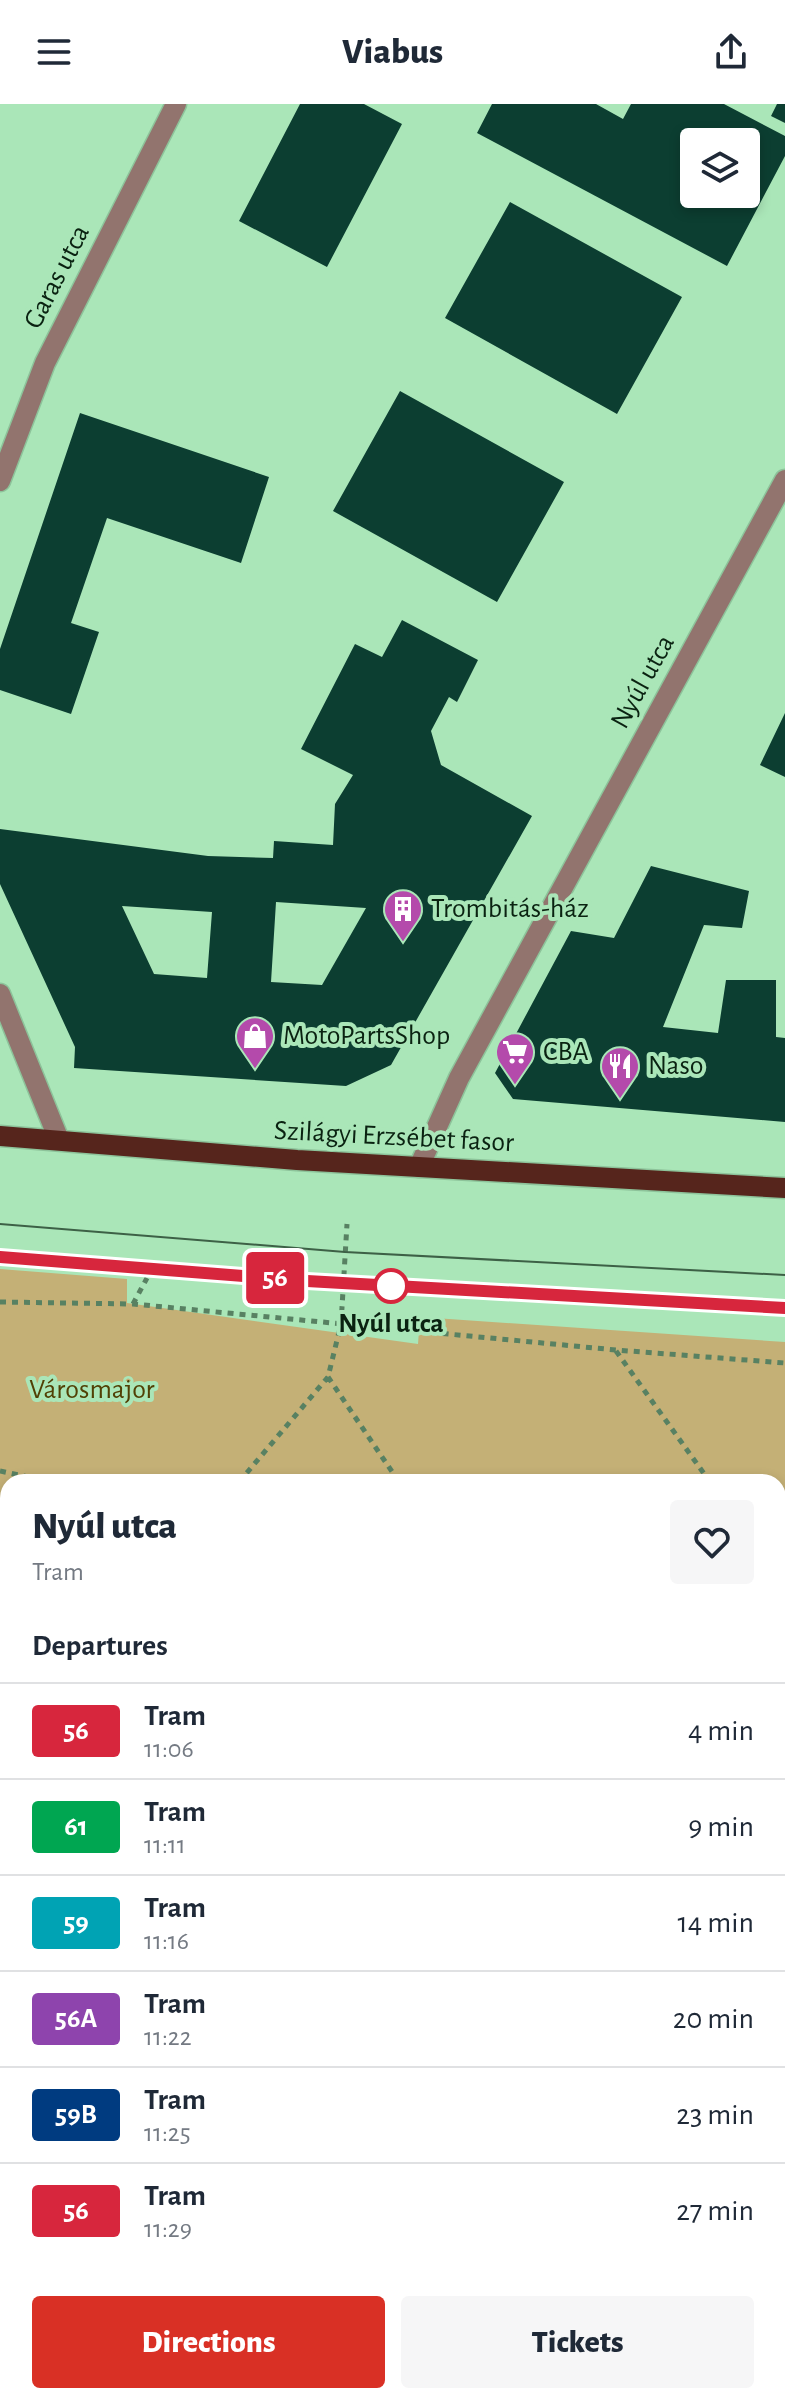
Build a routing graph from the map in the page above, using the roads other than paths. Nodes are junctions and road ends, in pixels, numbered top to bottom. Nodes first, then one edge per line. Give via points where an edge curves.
1 (176, 104) edge
2 (785, 480) edge
3 (0, 481) edge
4 (0, 994) edge
5 (0, 1136) edge
6 (59, 1140) junction
7 (419, 1167) junction
8 (785, 1188) edge

1 - 3 street, Garas utca via 45,363
2 - 7 street, Nyúl utca via 459,1078
4 - 6 street
5 - 6 main road, Szilágyi Erzsébet fasor
6 - 7 main road, Szilágyi Erzsébet fasor
7 - 8 main road, Szilágyi Erzsébet fasor

